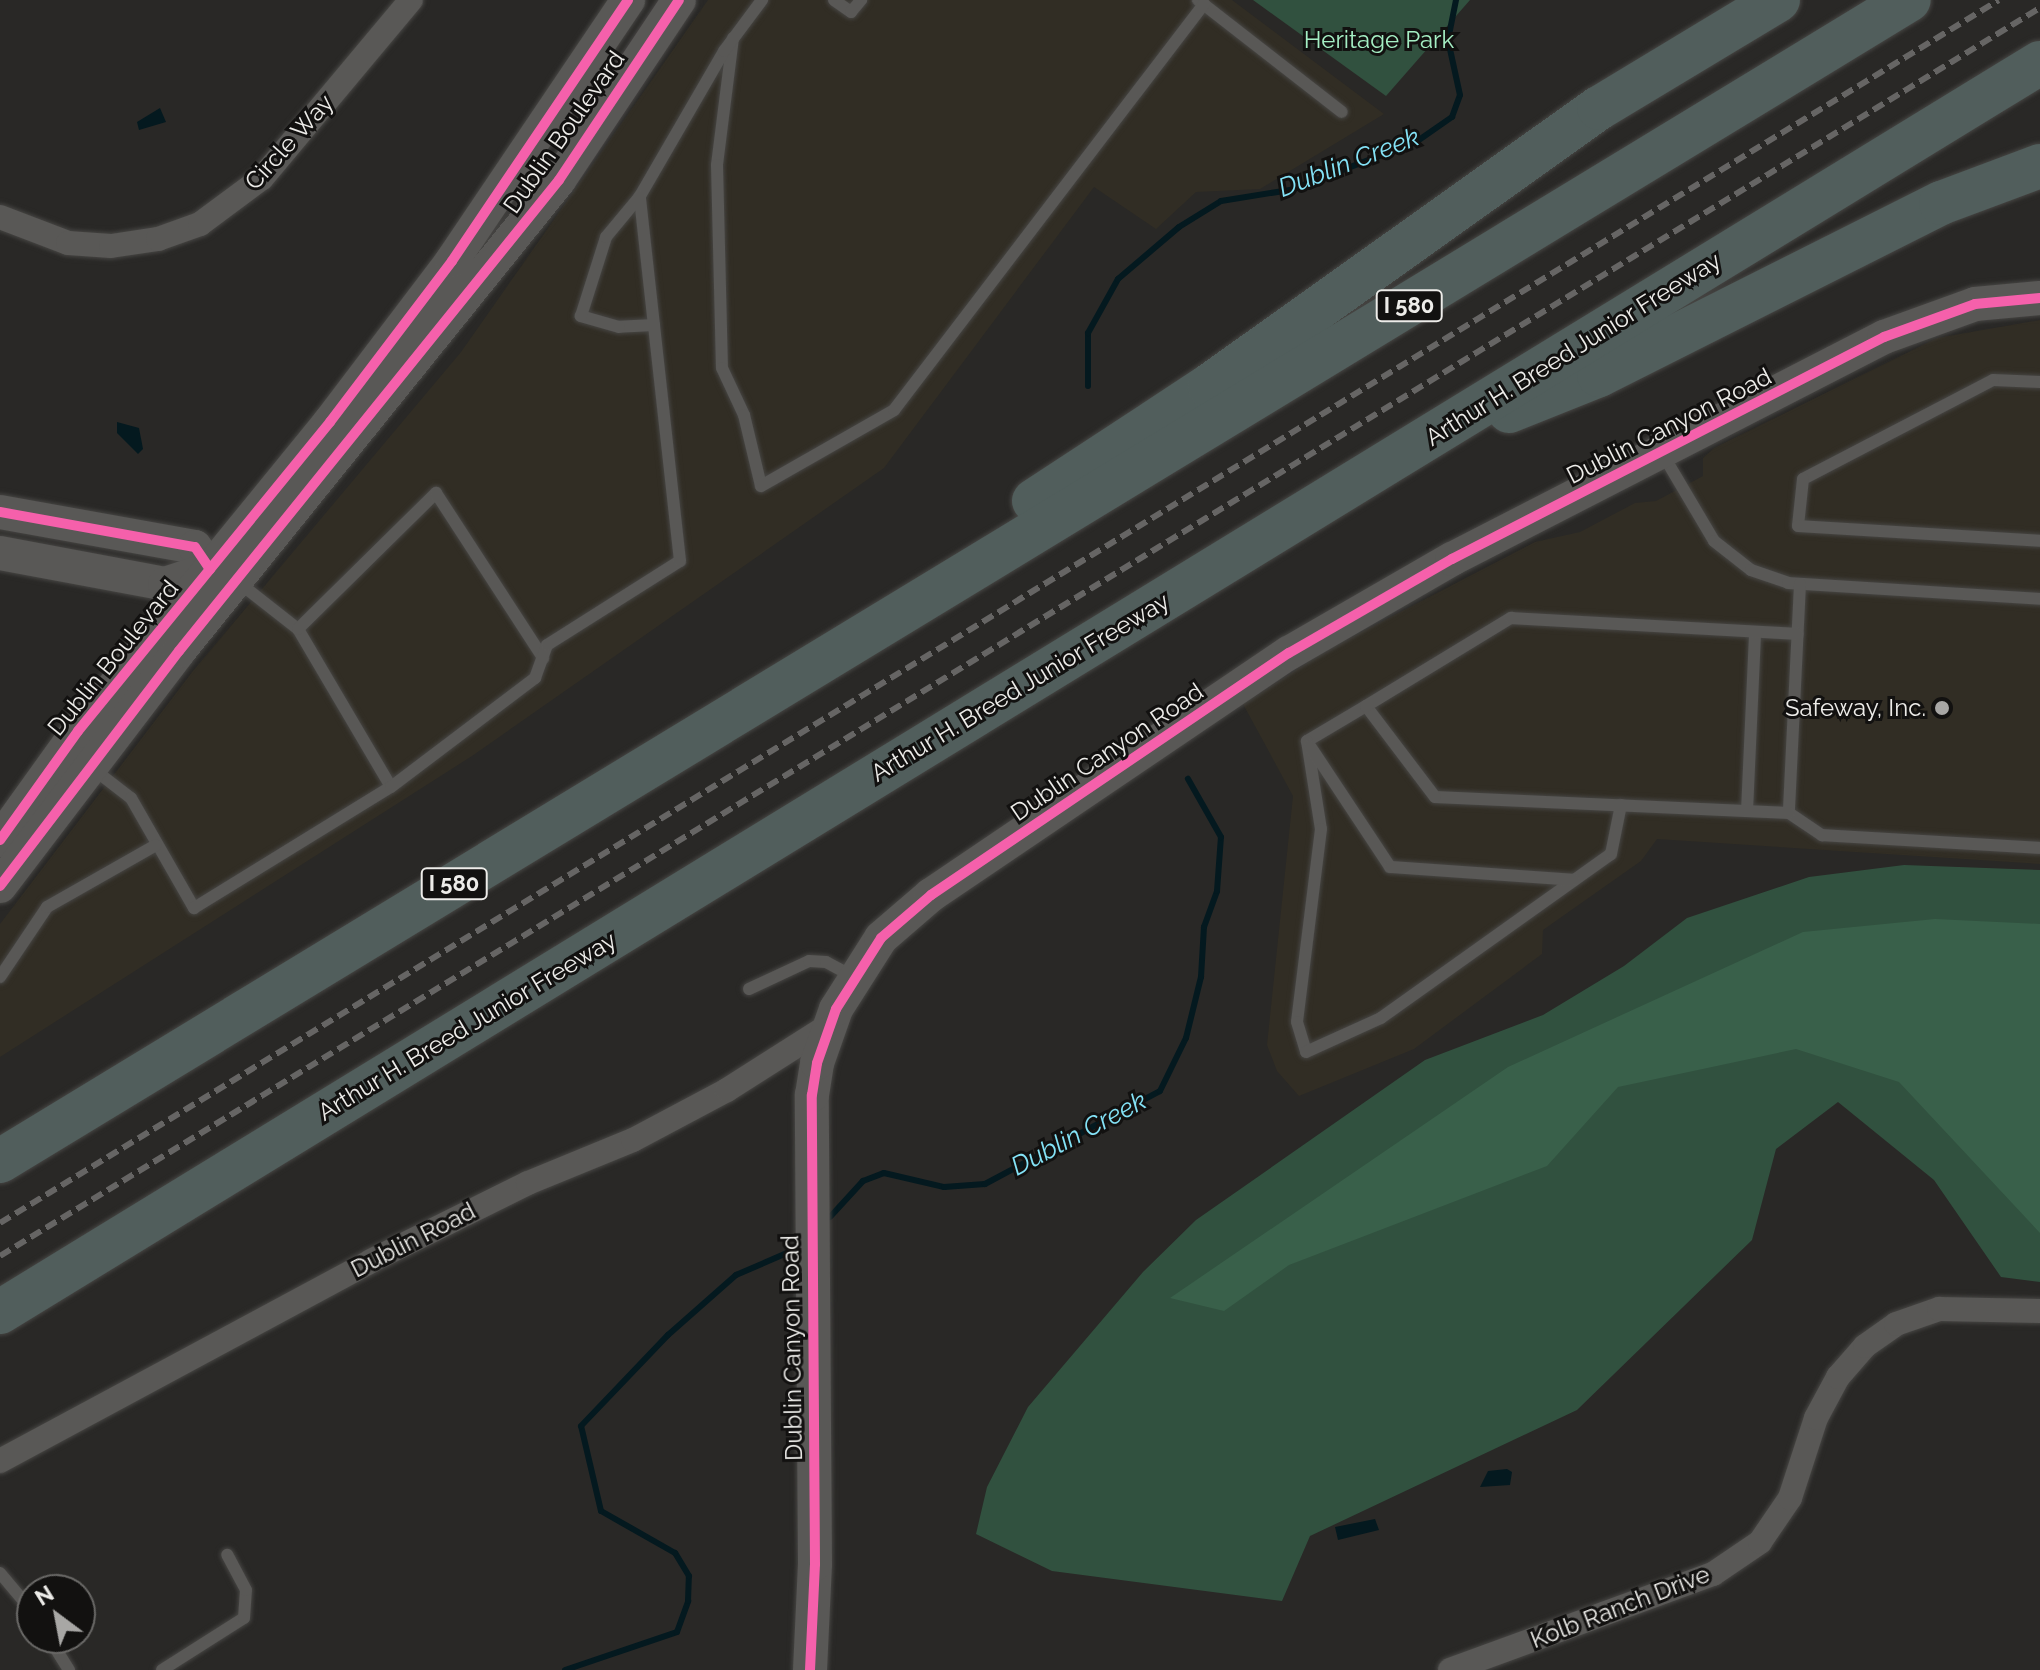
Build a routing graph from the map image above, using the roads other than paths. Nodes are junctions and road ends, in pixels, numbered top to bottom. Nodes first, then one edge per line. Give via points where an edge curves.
1 (411, 0) edge
2 (628, 0) edge
3 (679, 0) edge
4 (762, 0) edge
5 (834, 0) edge
6 (861, 0) edge
7 (1778, 0) edge
8 (1909, 0) edge
9 (1201, 2) edge
10 (733, 38) junction
11 (2040, 63) edge
12 (1342, 112) dead end
13 (2040, 166) edge
14 (640, 196) junction
15 (0, 217) edge
16 (2040, 298) edge
17 (654, 325) junction
18 (2040, 382) edge
19 (1439, 431) junction
20 (1662, 453) junction
21 (0, 512) edge
22 (2040, 541) edge
23 (0, 553) edge
24 (224, 575) junction
25 (1800, 584) junction
26 (2040, 599) edge
27 (907, 606) junction
28 (298, 629) junction
29 (1755, 632) junction
30 (1798, 634) junction
31 (543, 658) junction
32 (1366, 706) junction
33 (1307, 741) junction
34 (89, 766) junction
35 (391, 787) junction
36 (1621, 805) junction
37 (1747, 811) junction
38 (1789, 813) junction
39 (0, 840) edge
40 (156, 845) junction
41 (2040, 848) edge
42 (1574, 880) junction
43 (0, 886) edge
44 (852, 976) junction
45 (0, 977) edge
46 (749, 989) dead end
47 (829, 1025) junction
48 (0, 1161) edge
49 (2040, 1311) edge
50 (0, 1312) edge
51 (0, 1461) edge
52 (227, 1555) dead end
53 (0, 1573) edge
54 (16, 1592) edge
55 (162, 1670) edge
56 (810, 1670) edge
57 (1450, 1670) edge

1 - 15 street, Circle Way via 262,178 200,224 158,239 111,246 68,243
2 - 24 street, Dublin Boulevard via 452,261
3 - 24 street, Dublin Boulevard via 559,180
4 - 10 lane
5 - 6 lane via 851,12
7 - 27 highway via 1599,108 1209,386 1037,499
8 - 27 highway, I 580 via 1083,505
9 - 10 lane via 894,410 761,486 744,415 722,368 717,165
9 - 12 lane
10 - 14 lane
11 - 19 highway, Arthur H. Breed Junior Freeway
13 - 19 highway via 1941,203 1559,393
14 - 17 lane
14 - 17 lane via 606,237 581,316 619,327
16 - 20 street, Dublin Canyon Road via 1975,304 1930,317
17 - 31 lane via 680,561 547,645
18 - 22 lane via 1993,380 1803,479 1798,526
19 - 50 highway, Arthur H. Breed Junior Freeway
20 - 25 lane via 1686,500 1731,557 1751,570
20 - 44 street, Dublin Canyon Road via 1452,559 1289,653 918,904 881,938
21 - 24 street via 195,547
23 - 24 street via 165,584
24 - 28 lane
24 - 34 street, Dublin Boulevard
24 - 39 street, Dublin Boulevard via 78,731
25 - 26 lane
25 - 30 lane
27 - 48 highway, I 580
28 - 31 lane via 436,493
28 - 35 lane
29 - 30 lane
29 - 32 lane via 1511,618
29 - 37 lane
30 - 38 lane
31 - 35 lane via 535,678
32 - 33 lane
32 - 36 lane via 1435,797
33 - 42 lane via 1390,867
33 - 42 lane via 1321,829 1297,1022 1306,1052 1381,1018
34 - 40 lane via 131,798
34 - 43 street, Dublin Boulevard
35 - 40 lane via 194,908
36 - 37 lane
36 - 42 lane via 1611,854
37 - 38 lane
38 - 41 lane via 1822,835
40 - 45 lane via 47,907
44 - 46 lane via 809,961
44 - 47 street, Dublin Canyon Road
47 - 51 street, Dublin Road via 660,1126 528,1183 359,1267
47 - 56 street, Dublin Canyon Road via 817,1063 810,1138 815,1564
49 - 57 street, Kolb Ranch Drive via 1939,1309 1896,1324 1865,1346 1838,1377 1816,1418 1790,1498 1760,1542 1713,1574
52 - 55 lane via 246,1590 244,1618
53 - 54 lane

